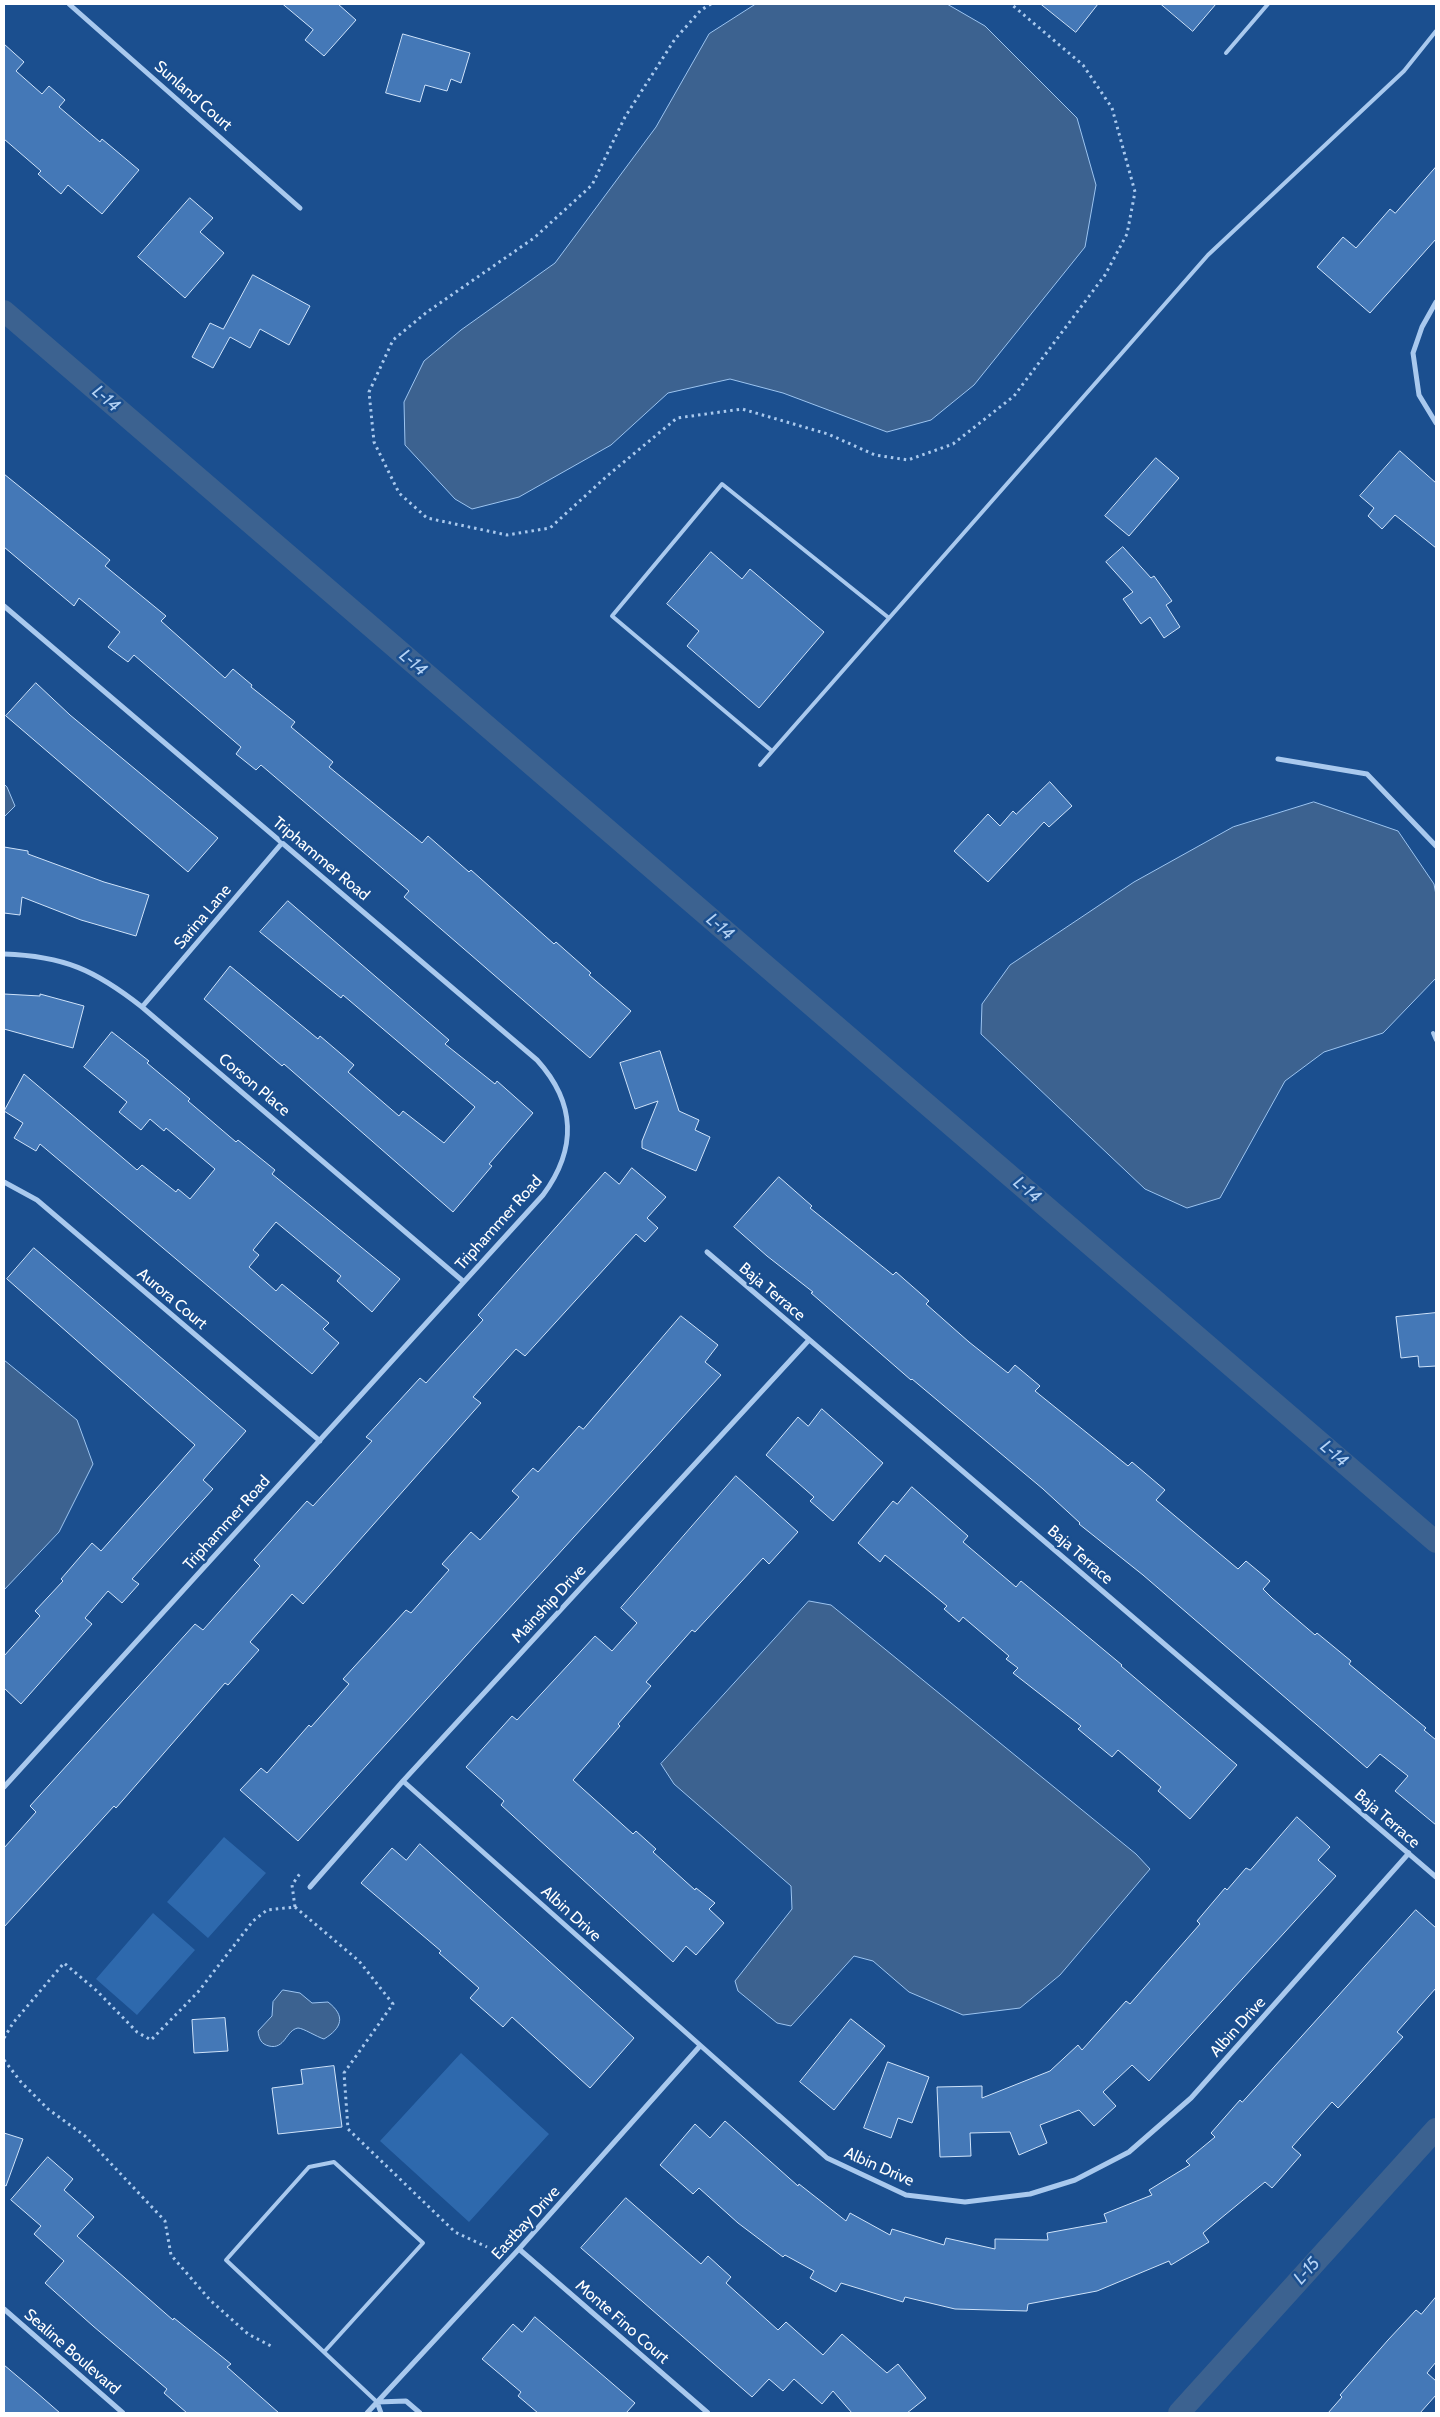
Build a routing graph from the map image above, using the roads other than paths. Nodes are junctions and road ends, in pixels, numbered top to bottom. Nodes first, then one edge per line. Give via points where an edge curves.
1 (69, 4) edge
2 (1268, 4) edge
3 (1436, 31) edge
4 (1226, 53) dead end
5 (300, 208) dead end
6 (1436, 302) edge
7 (1436, 423) edge
8 (4, 606) edge
9 (889, 618) junction
10 (772, 751) junction
11 (1278, 759) dead end
12 (760, 765) dead end
13 (282, 843) junction
14 (1436, 846) edge
15 (4, 954) edge
16 (142, 1006) junction
17 (1433, 1033) dead end
18 (1436, 1040) edge
19 (4, 1182) edge
20 (707, 1252) dead end
21 (464, 1282) junction
22 (809, 1340) junction
23 (320, 1441) junction
24 (403, 1781) junction
25 (4, 1787) edge
26 (1409, 1854) junction
27 (1436, 1877) edge
28 (310, 1887) dead end
29 (700, 2046) junction
30 (519, 2249) junction
31 (4, 2309) edge
32 (324, 2352) junction
33 (377, 2402) junction
34 (123, 2413) edge
35 (367, 2413) edge
36 (381, 2413) edge
37 (420, 2413) edge
38 (708, 2413) edge

1 - 5 street, Sunland Court
2 - 4 lane
3 - 9 lane via 1404,71 1208,255
6 - 7 street via 1413,353 1419,395
8 - 13 street, Triphammer Road
9 - 10 lane
9 - 10 lane via 722,484 612,616
10 - 12 lane
11 - 14 street via 1367,774
13 - 16 street, Sarina Lane
13 - 21 street, Triphammer Road via 537,1060 560,1095 568,1135 561,1167 543,1195
15 - 16 street, Corson Place via 55,959 84,969 111,983
16 - 21 street, Corson Place
17 - 18 lane
19 - 23 street, Aurora Court via 37,1200
20 - 22 street, Baja Terrace
21 - 23 street, Triphammer Road
22 - 24 street, Mainship Drive
22 - 26 street, Baja Terrace
23 - 25 street, Triphammer Road
24 - 28 street, Mainship Drive
24 - 29 street, Albin Drive
26 - 27 street, Baja Terrace
26 - 29 street, Albin Drive via 1191,2098 1129,2152 1075,2180 1030,2194 965,2202 906,2195 827,2158
29 - 30 street, Eastbay Drive
30 - 33 street, Eastbay Drive
30 - 38 street, Monte Fino Court
31 - 34 street, Sealine Boulevard
32 - 32 lane via 226,2260 309,2167 334,2162 423,2243
32 - 33 lane
33 - 35 street, Eastbay Drive
33 - 36 street
33 - 37 street via 406,2401

